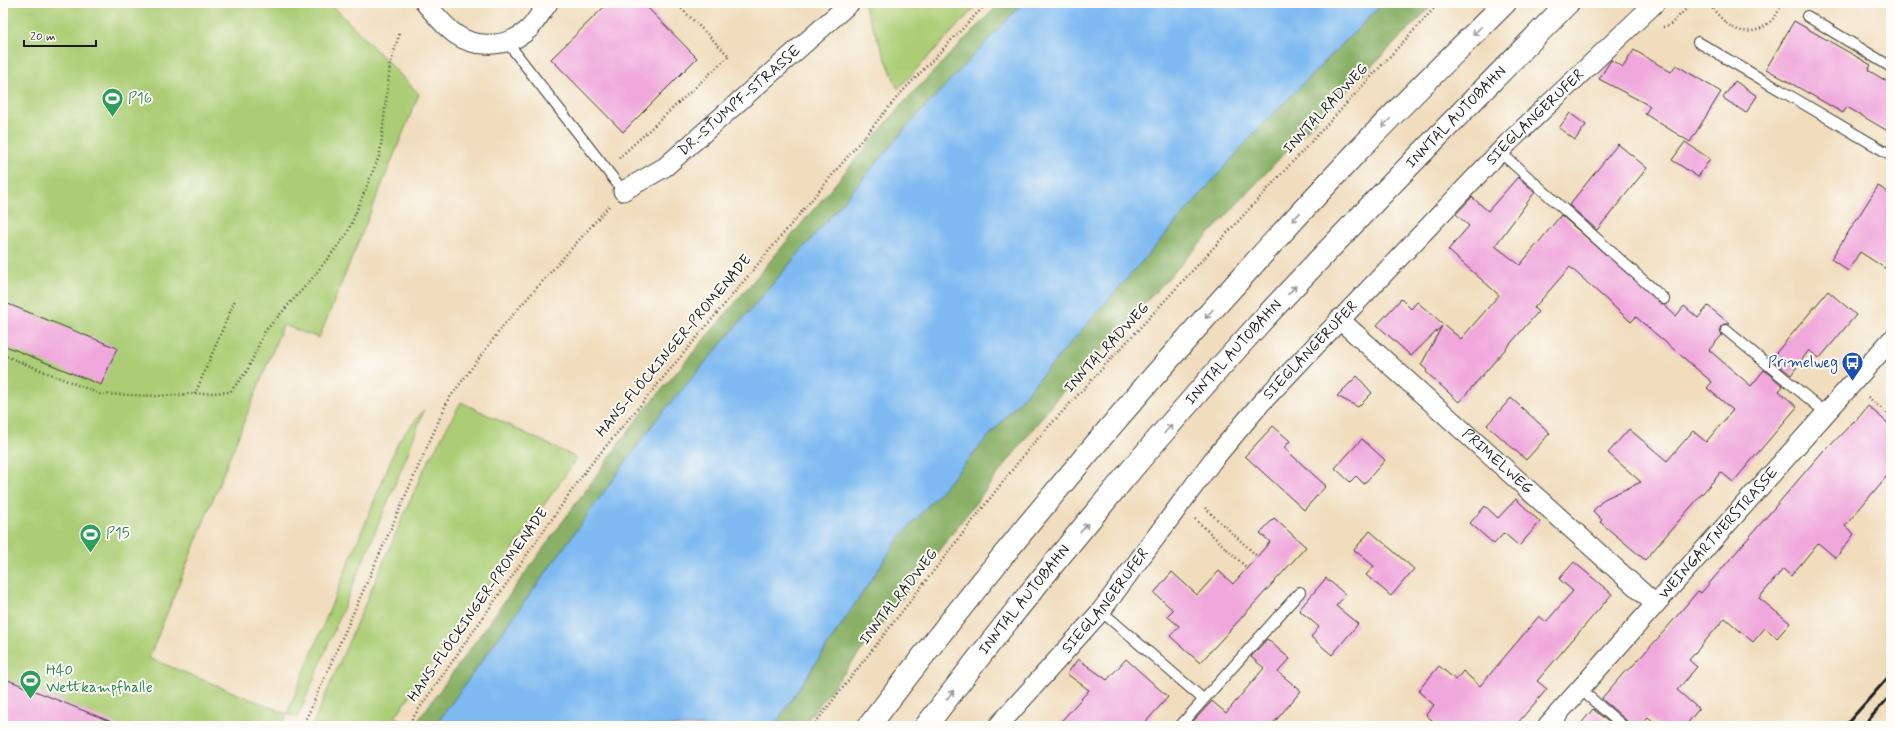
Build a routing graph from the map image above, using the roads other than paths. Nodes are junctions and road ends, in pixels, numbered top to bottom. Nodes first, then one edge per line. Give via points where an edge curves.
1 (425, 3) edge
2 (548, 3) edge
3 (850, 3) edge
4 (1505, 3) edge
5 (1568, 3) edge
6 (1654, 3) edge
7 (1807, 16) dead end
8 (507, 42) junction
9 (1698, 42) dead end
10 (1891, 67) edge
11 (1500, 152) junction
12 (1891, 155) edge
13 (623, 191) joint
14 (1664, 299) dead end
15 (1339, 320) junction
16 (1726, 330) dead end
17 (1891, 340) edge
18 (1826, 413) junction
19 (1300, 592) dead end
20 (1655, 604) junction
21 (1101, 611) junction
22 (1580, 689) junction
23 (1204, 699) junction
24 (1181, 724) dead end
25 (869, 726) edge
26 (926, 726) edge
27 (998, 726) edge
28 (1547, 726) edge
29 (1623, 726) edge

1 - 8 street via 455,34 471,42
2 - 8 street via 530,28
3 - 13 street, DR.-STUMPF-STRASSE via 665,167
4 -> 25 highway via 1357,152 1209,313 1092,447 942,630
26 -> 5 highway, INNTAL AUTOBAHN via 988,644 1127,476 1258,326 1392,183
6 - 11 street, SIEGLANGERUFER
7 - 10 lane
8 - 13 lane
9 - 12 lane
11 - 14 lane
11 - 15 street, SIEGLANGERUFER
15 - 20 street, PRIMELWEG
15 - 21 street, SIEGLANGERUFER via 1238,428
16 - 18 lane
17 - 18 street, WEINGARTNERSTRASSE
18 - 20 street, WEINGARTNERSTRASSE
19 - 23 lane
20 - 22 street, WEINGARTNERSTRASSE
21 - 23 lane
21 - 27 street, SIEGLANGERUFER
22 - 28 street, WEINGARTNERSTRASSE
22 - 29 lane
23 - 24 lane

